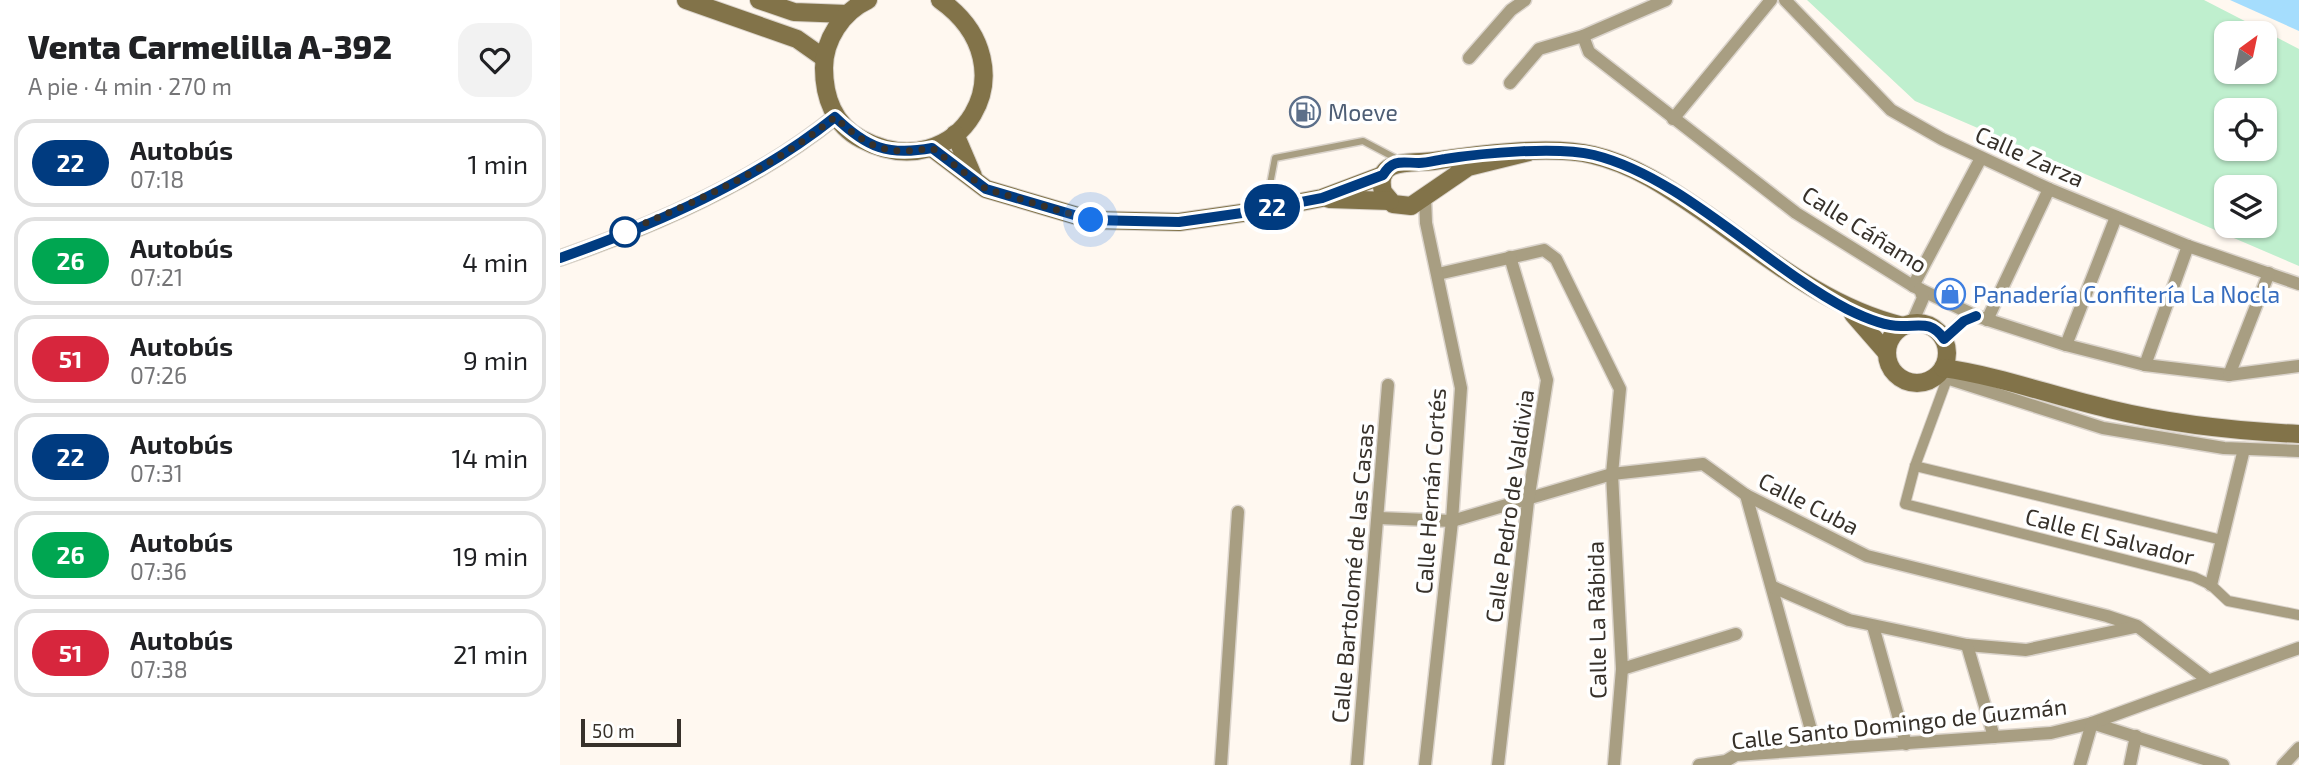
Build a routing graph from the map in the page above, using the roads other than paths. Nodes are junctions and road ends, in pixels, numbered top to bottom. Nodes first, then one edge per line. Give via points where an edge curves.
1 (686, 0) edge
2 (759, 0) edge
3 (868, 0) edge
4 (940, 0) edge
5 (1525, 0) edge
6 (1666, 0) edge
7 (1771, 0) edge
8 (1785, 0) edge
9 (847, 14) junction
10 (1583, 36) junction
11 (824, 58) junction
12 (1469, 58) dead end
13 (1510, 83) dead end
14 (835, 117) junction
15 (1673, 119) junction
16 (956, 134) junction
17 (932, 148) junction
18 (1529, 152) junction
19 (1981, 158) junction
20 (1409, 162) junction
21 (1383, 175) junction
22 (974, 178) junction
23 (2049, 189) junction
24 (1426, 194) junction
25 (1322, 198) junction
26 (1390, 201) junction
27 (1408, 207) junction
28 (1249, 212) junction
29 (2116, 217) junction
30 (1426, 223) junction
31 (2188, 246) junction
32 (1510, 257) junction
33 (560, 258) edge
34 (2269, 273) junction
35 (1438, 275) junction
36 (2299, 284) edge
37 (1917, 288) junction
38 (1848, 309) junction
39 (1982, 318) junction
40 (1908, 325) junction
41 (1945, 344) junction
42 (2066, 345) junction
43 (1887, 353) junction
44 (2145, 365) junction
45 (2299, 366) edge
46 (1942, 374) junction
47 (1984, 374) junction
48 (2229, 376) junction
49 (1388, 385) dead end
50 (2299, 434) edge
51 (2244, 449) junction
52 (2299, 451) edge
53 (1915, 466) junction
54 (1612, 474) junction
55 (1746, 495) junction
56 (1528, 501) junction
57 (1238, 512) dead end
58 (1378, 518) junction
59 (1452, 521) junction
60 (2222, 540) junction
61 (2211, 585) junction
62 (1773, 587) junction
63 (2299, 615) edge
64 (1873, 626) junction
65 (2137, 626) junction
66 (1736, 634) dead end
67 (1968, 645) junction
68 (2299, 648) edge
69 (1622, 669) junction
70 (2208, 680) junction
71 (2092, 723) junction
72 (2136, 736) junction
73 (1994, 737) junction
74 (1906, 744) junction
75 (1816, 748) junction
76 (2299, 748) edge
77 (1727, 763) edge
78 (1221, 765) edge
79 (1357, 765) edge
80 (1425, 765) edge
81 (1498, 765) edge
82 (1614, 765) edge
83 (1699, 765) edge
84 (2080, 765) edge
85 (2130, 765) edge
86 (2223, 765) edge
87 (2283, 765) edge

1 - 11 main road via 797,38
2 - 9 main road via 793,12
3 - 9 main road
4 - 16 main road via 976,35 984,60 984,86 975,110
5 - 12 street
6 - 10 street
7 - 15 street
8 - 19 street, Calle Zarza via 1891,110
9 - 11 main road via 831,36
10 - 13 street via 1539,49
10 - 15 street, Calle Cáñamo via 1589,52
11 - 14 main road via 824,84
14 - 17 main road via 855,136 879,149 905,153
14 - 33 street via 795,149 730,185
15 - 37 street, Calle Cáñamo via 1796,213
16 - 17 main road
16 - 22 main road
17 - 22 main road
18 - 20 main road
18 - 24 main road via 1468,167
18 - 38 main road via 1592,155 1653,177
19 - 23 street, Calle Zarza
19 - 37 street
20 - 21 main road via 1387,168
20 - 24 main road via 1427,176
20 - 28 lane via 1363,141 1275,158 1268,195
21 - 25 main road
21 - 26 main road via 1382,186
22 - 28 main road via 986,189 1091,220 1179,222
23 - 29 street, Calle Zarza
23 - 39 street
24 - 27 main road
24 - 30 street, Calle Hernán Cortés
25 - 26 main road
25 - 28 main road
26 - 27 main road
27 - 30 street
29 - 31 street, Calle Zarza
29 - 42 street
30 - 35 street, Calle Hernán Cortés
31 - 34 street, Calle Zarza
31 - 44 street
32 - 35 street, Calle La Rábida
32 - 54 street, Calle La Rábida via 1544,250 1556,259 1620,389
32 - 56 street, Calle Pedro de Valdivia via 1547,380
34 - 36 street, Calle Zarza
34 - 48 street
35 - 59 street, Calle Hernán Cortés via 1461,388
37 - 39 street, Calle Cáñamo
37 - 40 street via 1923,298
38 - 40 main road
38 - 43 main road
39 - 41 street via 1964,321
39 - 42 street, Calle Cáñamo
40 - 41 main road via 1931,326
40 - 43 main road via 1895,333
41 - 46 main road
41 - 47 main road
42 - 44 street, Calle Cáñamo
43 - 46 main road via 1893,371 1908,382 1926,382
44 - 48 street, Calle Cáñamo
45 - 48 street, Calle Cáñamo
46 - 47 main road
46 - 51 street via 2104,428
46 - 53 street
47 - 50 main road via 2109,410 2227,431
49 - 58 street, Calle Bartolomé de las Casas
51 - 52 street
51 - 60 street
53 - 60 street
53 - 61 street, Calle El Salvador via 1905,504
54 - 55 street, Calle Cuba via 1703,464
54 - 56 street, Calle Cuba
54 - 69 street, Calle La Rábida
55 - 62 street
55 - 65 street, Calle Cuba via 1867,556
56 - 59 street, Calle Cuba
56 - 81 street, Calle Pedro de Valdivia
57 - 78 street
58 - 59 street, Calle Cuba
58 - 79 street, Calle Bartolomé de las Casas
59 - 80 street, Calle Hernán Cortés
60 - 61 street
61 - 63 street, Calle El Salvador via 2228,601
62 - 64 street
62 - 75 street
64 - 67 street
64 - 74 street
65 - 67 street via 2026,650
65 - 70 street, Calle Cuba
66 - 69 street
67 - 73 street
68 - 70 street, Calle Santo Domingo de Guzmán
69 - 82 street, Calle La Rábida
70 - 71 street, Calle Santo Domingo de Guzmán
71 - 72 street
71 - 73 street, Calle Santo Domingo de Guzmán via 2051,733
71 - 84 street
72 - 85 street
72 - 86 street
73 - 74 street, Calle Santo Domingo de Guzmán
74 - 75 street, Calle Santo Domingo de Guzmán
75 - 77 street, Calle Santo Domingo de Guzmán via 1736,755
76 - 87 street
77 - 83 street, Calle Santo Domingo de Guzmán

